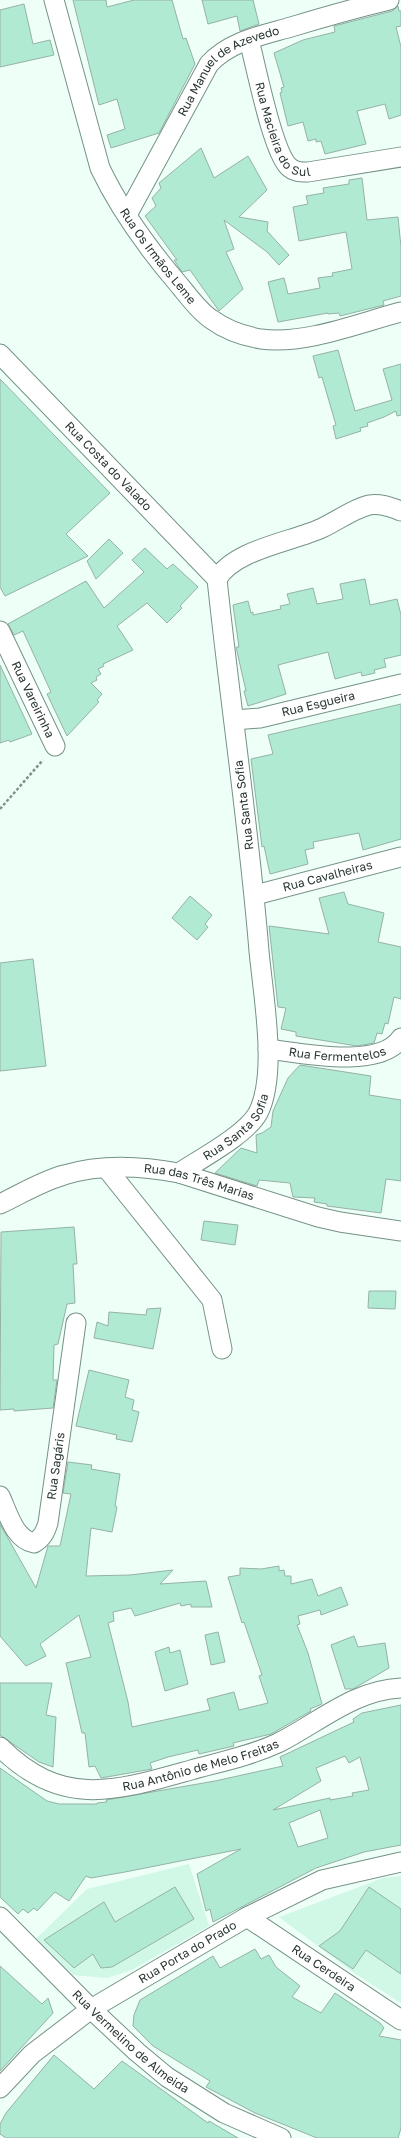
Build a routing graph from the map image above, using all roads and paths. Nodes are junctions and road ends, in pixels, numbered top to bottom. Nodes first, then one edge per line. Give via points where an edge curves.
1 (54, 0) edge
2 (389, 0) edge
3 (249, 40) junction
4 (401, 157) edge
5 (127, 216) junction
6 (401, 312) edge
7 (0, 354) edge
8 (401, 511) edge
9 (217, 579) junction
10 (0, 632) edge
11 (401, 684) edge
12 (234, 720) junction
13 (55, 746) joint
14 (0, 809) edge
15 (401, 857) edge
16 (255, 895) junction
17 (401, 1038) edge
18 (268, 1049) junction
19 (107, 1169) junction
20 (179, 1173) junction
21 (0, 1204) edge
22 (401, 1231) edge
23 (76, 1323) dead end
24 (222, 1349) dead end
25 (0, 1496) edge
26 (401, 1688) edge
27 (0, 1747) edge
28 (401, 1862) edge
29 (0, 1917) edge
30 (246, 1917) junction
31 (91, 2009) junction
32 (401, 2020) edge
33 (0, 2088) edge
34 (281, 2138) edge

1 - 5 street, Rua Os Irmãos Leme via 100,168
2 - 3 street, Rua Manuel de Azevedo via 339,12
3 - 4 street, Rua Macieira do Sul via 277,146 289,167 296,172 308,172
3 - 5 street, Rua Manuel de Azevedo via 226,50 209,64
5 - 6 street, Rua Os Irmãos Leme via 190,298 210,318 230,331 262,339 286,339 336,330
7 - 9 street, Rua Costa do Valado
8 - 9 street via 381,504 368,506 310,534 251,553 222,571
9 - 12 street, Rua Santa Sofia
10 - 13 street, Rua Vareirinha
11 - 12 street, Rua Esgueira via 260,718
12 - 16 street, Rua Santa Sofia
13 - 14 path
15 - 16 street, Rua Cavalheiras
16 - 18 street, Rua Santa Sofia
17 - 18 street, Rua Fermentelos via 389,1049 369,1055 336,1057
18 - 20 street, Rua Santa Sofia via 264,1095 253,1121
19 - 20 street, Rua das Três Marias via 158,1169
19 - 21 street, Rua das Três Marias via 64,1174
19 - 24 street via 212,1300
20 - 22 street, Rua das Três Marias via 318,1217
23 - 25 street, Rua Sagáris via 48,1523 40,1539 34,1543 28,1542 17,1533
26 - 27 street, Rua Antônio de Melo Freitas via 377,1690 346,1703 279,1742 256,1752 132,1787 77,1790 57,1785 34,1775
28 - 30 street, Rua Porta do Prado via 322,1880
29 - 31 street, Rua Vermelino de Almeida
30 - 31 street, Rua Porta do Prado
30 - 32 street, Rua Cerdeira
31 - 33 street, Rua Porta do Prado via 32,2054
31 - 34 street, Rua Vermelino de Almeida via 137,2052 193,2095 224,2113

